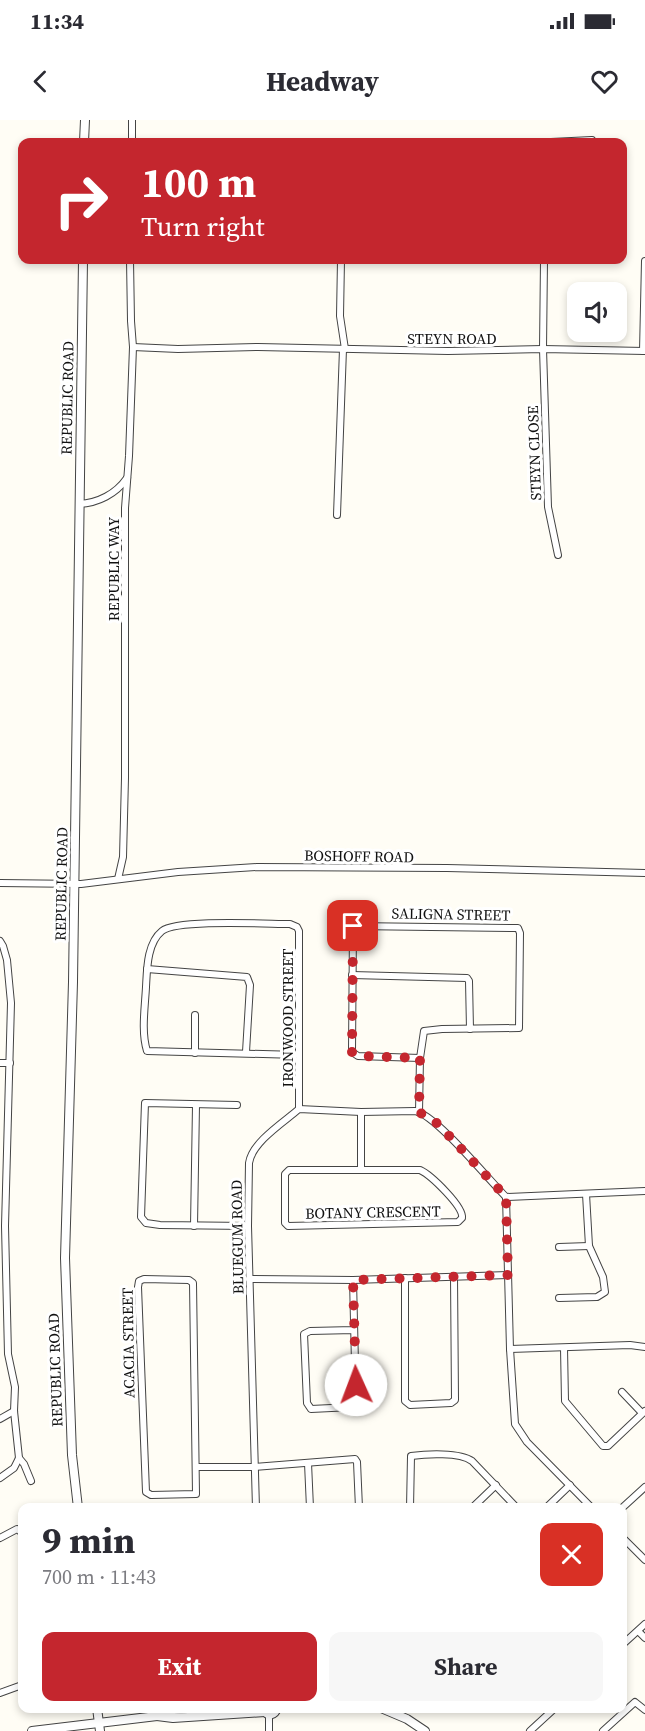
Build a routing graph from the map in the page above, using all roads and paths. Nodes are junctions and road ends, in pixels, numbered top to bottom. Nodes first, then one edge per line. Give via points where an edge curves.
1 (85, 120) edge
2 (132, 120) edge
3 (84, 138) edge
4 (132, 138) edge
5 (645, 261) edge
6 (83, 264) edge
7 (130, 264) edge
8 (341, 264) edge
9 (544, 264) edge
10 (133, 347) junction
11 (344, 349) junction
12 (543, 349) junction
13 (644, 351) edge
14 (127, 478) junction
15 (79, 504) junction
16 (337, 515) dead end
17 (558, 555) dead end
18 (645, 873) edge
19 (118, 879) junction
20 (0, 883) edge
21 (74, 884) junction
22 (0, 941) edge
23 (147, 969) junction
24 (352, 975) junction
25 (195, 1015) dead end
26 (470, 1029) junction
27 (246, 1052) junction
28 (195, 1053) junction
29 (298, 1055) junction
30 (420, 1058) junction
31 (10, 1062) junction
32 (0, 1063) edge
33 (196, 1105) junction
34 (237, 1105) dead end
35 (299, 1109) junction
36 (361, 1112) junction
37 (419, 1112) junction
38 (361, 1169) junction
39 (645, 1191) edge
40 (586, 1194) junction
41 (506, 1197) junction
42 (194, 1226) junction
43 (248, 1226) junction
44 (590, 1246) junction
45 (560, 1247) dead end
46 (508, 1275) junction
47 (454, 1276) junction
48 (405, 1278) junction
49 (249, 1279) junction
50 (353, 1280) junction
51 (559, 1298) dead end
52 (354, 1330) junction
53 (645, 1347) edge
54 (564, 1348) junction
55 (510, 1349) junction
56 (8, 1354) junction
57 (0, 1358) edge
58 (622, 1392) dead end
59 (14, 1411) junction
60 (644, 1412) edge
61 (0, 1419) edge
62 (19, 1458) junction
63 (308, 1463) junction
64 (197, 1467) junction
65 (254, 1467) junction
66 (0, 1478) edge
67 (31, 1481) dead end
68 (496, 1485) junction
69 (570, 1485) junction
70 (645, 1487) edge
71 (78, 1503) edge
72 (256, 1503) edge
73 (310, 1503) edge
74 (359, 1503) edge
75 (410, 1503) edge
76 (477, 1503) edge
77 (513, 1503) edge
78 (551, 1503) edge
79 (587, 1503) edge
80 (627, 1503) edge
81 (18, 1531) edge
82 (0, 1538) edge
83 (627, 1542) edge
84 (645, 1560) edge
85 (645, 1624) edge
86 (638, 1631) junction
87 (645, 1638) edge
88 (627, 1641) edge
89 (18, 1686) edge
90 (0, 1693) edge
91 (627, 1709) edge
92 (645, 1710) edge
93 (166, 1713) edge
94 (253, 1713) edge
95 (266, 1713) edge
96 (393, 1713) edge
97 (550, 1713) edge
98 (623, 1713) edge
99 (157, 1716) junction
100 (99, 1727) edge
101 (534, 1730) edge
102 (32, 1731) edge
103 (269, 1731) edge
104 (425, 1731) edge
105 (603, 1731) edge

1 - 3 street
2 - 4 street
5 - 13 street
6 - 15 street, REPUBLIC ROAD
7 - 10 street, REPUBLIC WAY
8 - 11 street
9 - 12 street, STEYN CLOSE
10 - 11 street, STEYN ROAD
10 - 14 street, REPUBLIC WAY
11 - 12 street, STEYN ROAD
11 - 16 street
12 - 13 street, STEYN ROAD
12 - 17 street, STEYN CLOSE via 548,507
14 - 15 street via 112,494
14 - 19 street, REPUBLIC WAY via 125,778 123,857
15 - 21 street, REPUBLIC ROAD
18 - 19 street, BOSHOFF ROAD via 257,867
19 - 21 street, BOSHOFF ROAD
20 - 21 street, BOSHOFF ROAD
21 - 71 street, REPUBLIC ROAD via 65,1258
22 - 31 street via 7,960 11,996
23 - 27 street via 247,977 250,985
23 - 28 street via 148,1052
23 - 29 street, IRONWOOD STREET via 154,941 171,926 297,927
24 - 26 street via 467,978
24 - 26 street, SALIGNA STREET via 354,925 518,928 518,1029
24 - 30 street via 353,1053
25 - 28 street
26 - 30 street via 425,1030
27 - 28 street
27 - 29 street
29 - 35 street, IRONWOOD STREET
30 - 37 street
31 - 32 street
31 - 56 street via 5,1204
33 - 34 street
33 - 42 street
33 - 42 street via 144,1104 141,1217 144,1222 160,1225
35 - 36 street
35 - 43 street, BLUEGUM ROAD via 257,1145 251,1155
36 - 37 street
36 - 38 street
37 - 41 street via 438,1124
38 - 38 street, BOTANY CRESCENT via 424,1171 461,1210 462,1218 458,1222 286,1225 287,1170
39 - 40 street
40 - 41 street
40 - 44 street
41 - 46 street
42 - 43 street
43 - 49 street, BLUEGUM ROAD
44 - 45 street
44 - 51 street via 605,1292 597,1297
46 - 47 street
46 - 55 street
47 - 48 street
47 - 48 street via 455,1400 451,1403 405,1401
48 - 50 street
49 - 50 street
49 - 65 street, BLUEGUM ROAD
50 - 52 street
52 - 52 street via 355,1406 313,1409 308,1406 305,1333
53 - 54 street
54 - 55 street
54 - 60 street via 565,1401 606,1447
55 - 69 street via 517,1429
56 - 57 street
56 - 59 street via 15,1387
58 - 60 street
59 - 61 street
59 - 62 street
62 - 66 street via 15,1468
62 - 67 street
63 - 65 street
63 - 73 street
63 - 74 street via 353,1458 357,1462
64 - 64 street, ACACIA STREET via 196,1494 146,1492 138,1287 142,1279 193,1283
64 - 65 street
65 - 72 street, BLUEGUM ROAD
68 - 75 street via 466,1457 411,1457
68 - 76 street
68 - 77 street
69 - 78 street
69 - 79 street
70 - 80 street
81 - 82 street
83 - 84 street
85 - 86 street
86 - 87 street
86 - 88 street
89 - 90 street
91 - 92 street via 635,1702
93 - 99 street
94 - 99 street via 173,1719
95 - 103 street
96 - 104 street
97 - 101 street
98 - 105 street
99 - 100 street
100 - 102 street

